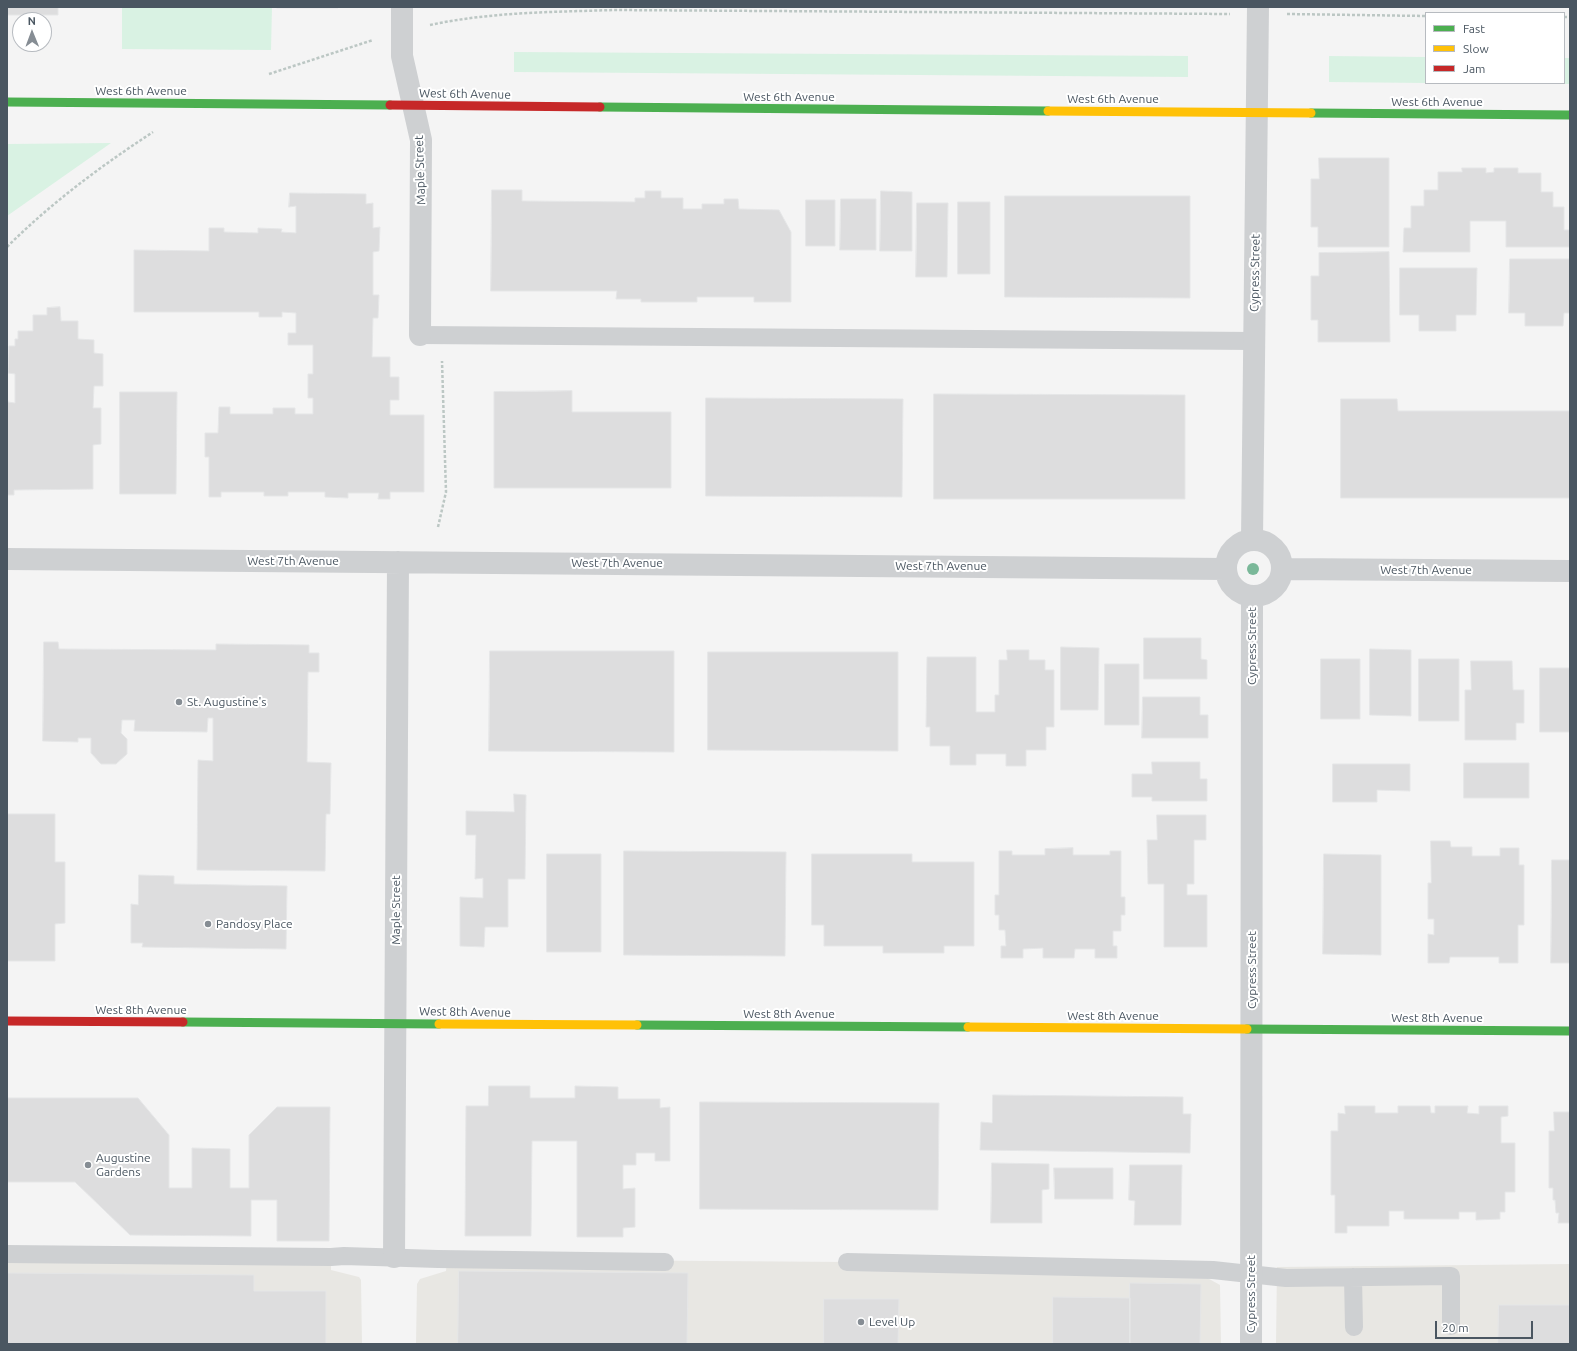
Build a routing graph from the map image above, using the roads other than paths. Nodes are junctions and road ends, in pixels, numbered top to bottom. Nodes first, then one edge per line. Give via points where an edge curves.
1 (402, 7) edge
2 (1258, 7) edge
3 (7, 102) edge
4 (414, 106) junction
5 (1257, 113) junction
6 (1570, 115) edge
7 (431, 335) joint
8 (1255, 341) junction
9 (1252, 539) junction
10 (7, 559) edge
11 (398, 562) junction
12 (1226, 569) junction
13 (1283, 569) junction
14 (1570, 571) edge
15 (1252, 596) junction
16 (7, 1021) edge
17 (395, 1023) junction
18 (1252, 1028) junction
19 (1570, 1031) edge
20 (7, 1254) edge
21 (394, 1257) junction
22 (665, 1262) dead end
23 (847, 1262) dead end
24 (1251, 1274) junction
25 (1353, 1277) junction
26 (1451, 1326) dead end
27 (1354, 1327) dead end
28 (1251, 1344) edge

1 - 4 street, Maple Street via 402,56
2 - 5 street, Cypress Street
3 - 4 street, West 6th Avenue
4 - 5 street, West 6th Avenue
4 - 7 street, Maple Street via 421,140
5 - 6 street, West 6th Avenue
5 - 8 street, Cypress Street
7 - 8 lane
8 - 9 street, Cypress Street
9 - 12 street via 1236,545 1227,560
9 - 13 street via 1271,544 1282,559
10 - 11 street, West 7th Avenue
11 - 12 street, West 7th Avenue
11 - 17 street, Maple Street
12 - 15 street via 1231,584 1237,590
13 - 14 street, West 7th Avenue
13 - 15 street via 1281,578 1270,592
15 - 18 street, Cypress Street
16 - 17 street, West 8th Avenue
17 - 18 street, West 8th Avenue
17 - 21 street, Maple Street
18 - 19 street, West 8th Avenue
18 - 24 street, Cypress Street
20 - 21 lane
21 - 22 lane
23 - 24 lane via 1213,1270
24 - 25 lane via 1286,1278
24 - 28 street, Cypress Street
25 - 26 lane via 1450,1276
25 - 27 lane

